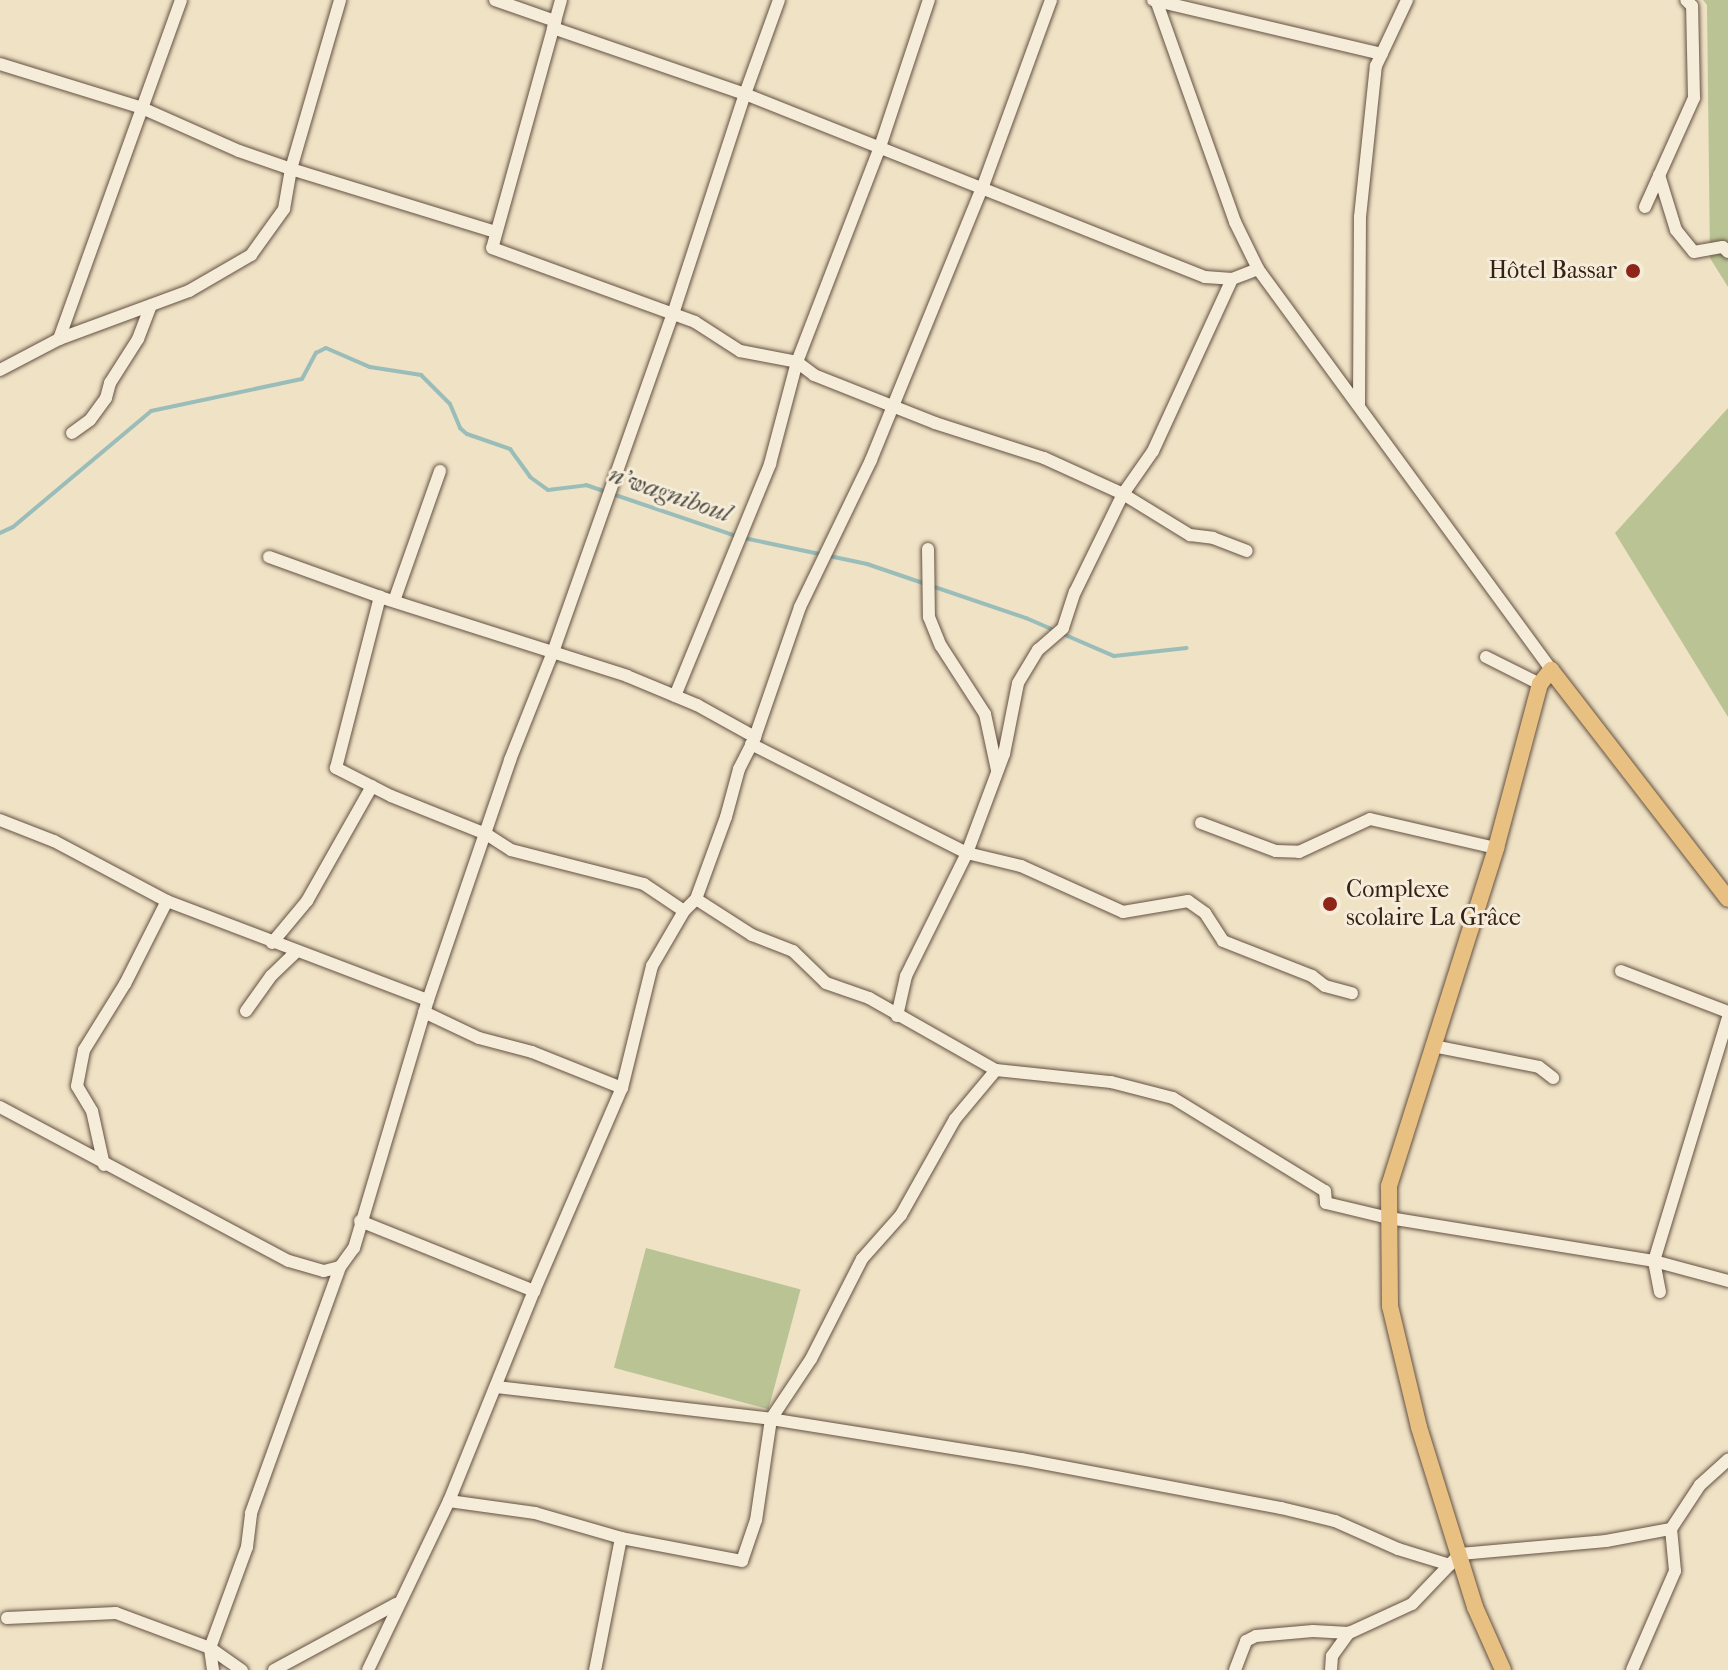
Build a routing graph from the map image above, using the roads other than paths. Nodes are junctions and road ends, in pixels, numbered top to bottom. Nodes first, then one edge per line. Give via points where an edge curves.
1 (181, 0) edge
2 (340, 0) edge
3 (495, 0) edge
4 (561, 0) edge
5 (779, 0) edge
6 (929, 0) edge
7 (1051, 0) edge
8 (1155, 0) edge
9 (1407, 0) edge
10 (1686, 0) edge
11 (554, 24) junction
12 (1382, 54) junction
13 (0, 64) edge
14 (745, 94) junction
15 (142, 108) junction
16 (880, 147) junction
17 (291, 169) junction
18 (1659, 175) junction
19 (983, 186) junction
20 (1645, 207) dead end
21 (496, 232) junction
22 (1728, 252) edge
23 (1258, 269) junction
24 (1232, 279) junction
25 (151, 305) junction
26 (673, 314) junction
27 (59, 339) junction
28 (797, 362) junction
29 (0, 370) edge
30 (1359, 404) junction
31 (893, 406) junction
32 (72, 433) dead end
33 (440, 471) dead end
34 (1123, 494) junction
35 (928, 549) dead end
36 (1247, 551) dead end
37 (269, 557) dead end
38 (380, 597) junction
39 (394, 601) junction
40 (553, 652) junction
41 (1486, 657) dead end
42 (1545, 677) junction
43 (675, 696) junction
44 (753, 741) junction
45 (997, 774) junction
46 (372, 786) junction
47 (0, 820) edge
48 (1201, 823) dead end
49 (486, 834) junction
50 (1496, 848) junction
51 (967, 853) junction
52 (696, 899) junction
53 (1728, 899) edge
54 (167, 901) junction
55 (684, 911) junction
56 (272, 943) junction
57 (295, 953) junction
58 (1621, 971) dead end
59 (1352, 993) dead end
60 (426, 1006) junction
61 (246, 1011) dead end
62 (1728, 1015) edge
63 (897, 1016) junction
64 (1433, 1046) junction
65 (996, 1070) junction
66 (1553, 1078) dead end
67 (622, 1088) junction
68 (0, 1107) edge
69 (104, 1165) junction
70 (1389, 1218) junction
71 (360, 1221) junction
72 (1654, 1261) junction
73 (340, 1267) junction
74 (1728, 1281) edge
75 (534, 1291) junction
76 (1660, 1292) dead end
77 (496, 1387) junction
78 (771, 1419) junction
79 (1728, 1460) edge
80 (449, 1501) junction
81 (1671, 1529) junction
82 (621, 1538) junction
83 (1455, 1560) junction
84 (396, 1604) junction
85 (7, 1618) dead end
86 (1349, 1633) junction
87 (210, 1648) junction
88 (213, 1670) edge
89 (242, 1670) edge
90 (274, 1670) edge
91 (369, 1670) edge
92 (595, 1670) edge
93 (1235, 1670) edge
94 (1331, 1670) edge
95 (1503, 1670) edge
96 (1632, 1670) edge

1 - 15 street
2 - 17 street
3 - 11 street
4 - 11 street
5 - 14 street
6 - 16 street
7 - 19 street
8 - 12 street
8 - 23 street via 1235,222
9 - 12 street
10 - 18 street via 1692,6 1694,98
11 - 14 street
11 - 21 street
12 - 30 street via 1376,66 1360,217
13 - 15 street
14 - 16 street
14 - 26 street
15 - 17 street
15 - 27 street
16 - 19 street
16 - 28 street
17 - 21 street
17 - 25 street via 284,209 251,255 189,291
18 - 20 street
18 - 22 street via 1676,230 1694,252 1723,247
19 - 24 street via 1205,277
19 - 31 street
21 - 26 street via 492,248
23 - 24 street
23 - 30 street
24 - 34 street via 1153,451
25 - 27 street
25 - 32 street via 106,398
26 - 28 street via 740,351
26 - 40 street
27 - 29 street
28 - 31 street via 814,375
28 - 43 street via 770,464
30 - 42 street
31 - 34 street via 1044,458
31 - 44 street via 800,607
33 - 39 street
34 - 36 street via 1190,535
34 - 45 street via 1063,628 1038,650 1018,683
35 - 45 street via 929,617 936,638 985,714
37 - 38 street
38 - 39 street
38 - 46 street via 336,768
39 - 40 street
40 - 43 street
40 - 49 street
41 - 42 street
42 - 50 main road
42 - 53 main road
43 - 44 street
44 - 51 street
44 - 52 street
45 - 51 street
46 - 49 street
46 - 56 street via 307,901
47 - 54 street via 54,841
48 - 50 street via 1276,851 1299,852 1370,819
49 - 55 street via 511,850 644,884
49 - 60 street
50 - 64 main road
51 - 59 street via 1021,866 1123,912 1188,901 1205,913 1223,941
51 - 63 street via 906,976
52 - 55 street
52 - 63 street via 752,935 793,951 826,983 869,998
54 - 56 street
54 - 69 street via 84,1050 77,1086 92,1111
55 - 67 street via 652,966
56 - 57 street
57 - 60 street
57 - 61 street
58 - 62 street
60 - 67 street via 479,1038 532,1052
60 - 71 street
62 - 72 street
63 - 65 street
64 - 66 street via 1539,1067
64 - 70 main road via 1389,1186
65 - 70 street via 1111,1082 1173,1098 1325,1191 1326,1203
65 - 78 street via 955,1119 901,1215 862,1259 811,1359
67 - 75 street
68 - 69 street
69 - 73 street via 289,1261 324,1271
70 - 72 street
70 - 83 main road via 1390,1306
71 - 73 street via 354,1248
71 - 75 street
72 - 74 street
72 - 76 street
73 - 87 street via 251,1513 247,1547
75 - 77 street
77 - 78 street
77 - 80 street
78 - 82 street via 756,1520 742,1561
78 - 83 street via 1281,1508 1335,1521 1398,1549
79 - 81 street via 1700,1485
80 - 82 street via 535,1513
80 - 84 street
81 - 83 street
81 - 96 street via 1675,1571
82 - 92 street
83 - 86 street via 1412,1604
83 - 95 main road
84 - 90 street
84 - 91 street
85 - 87 street via 116,1613
86 - 93 street via 1256,1636 1246,1641
86 - 94 street via 1332,1656
87 - 88 street
87 - 89 street

